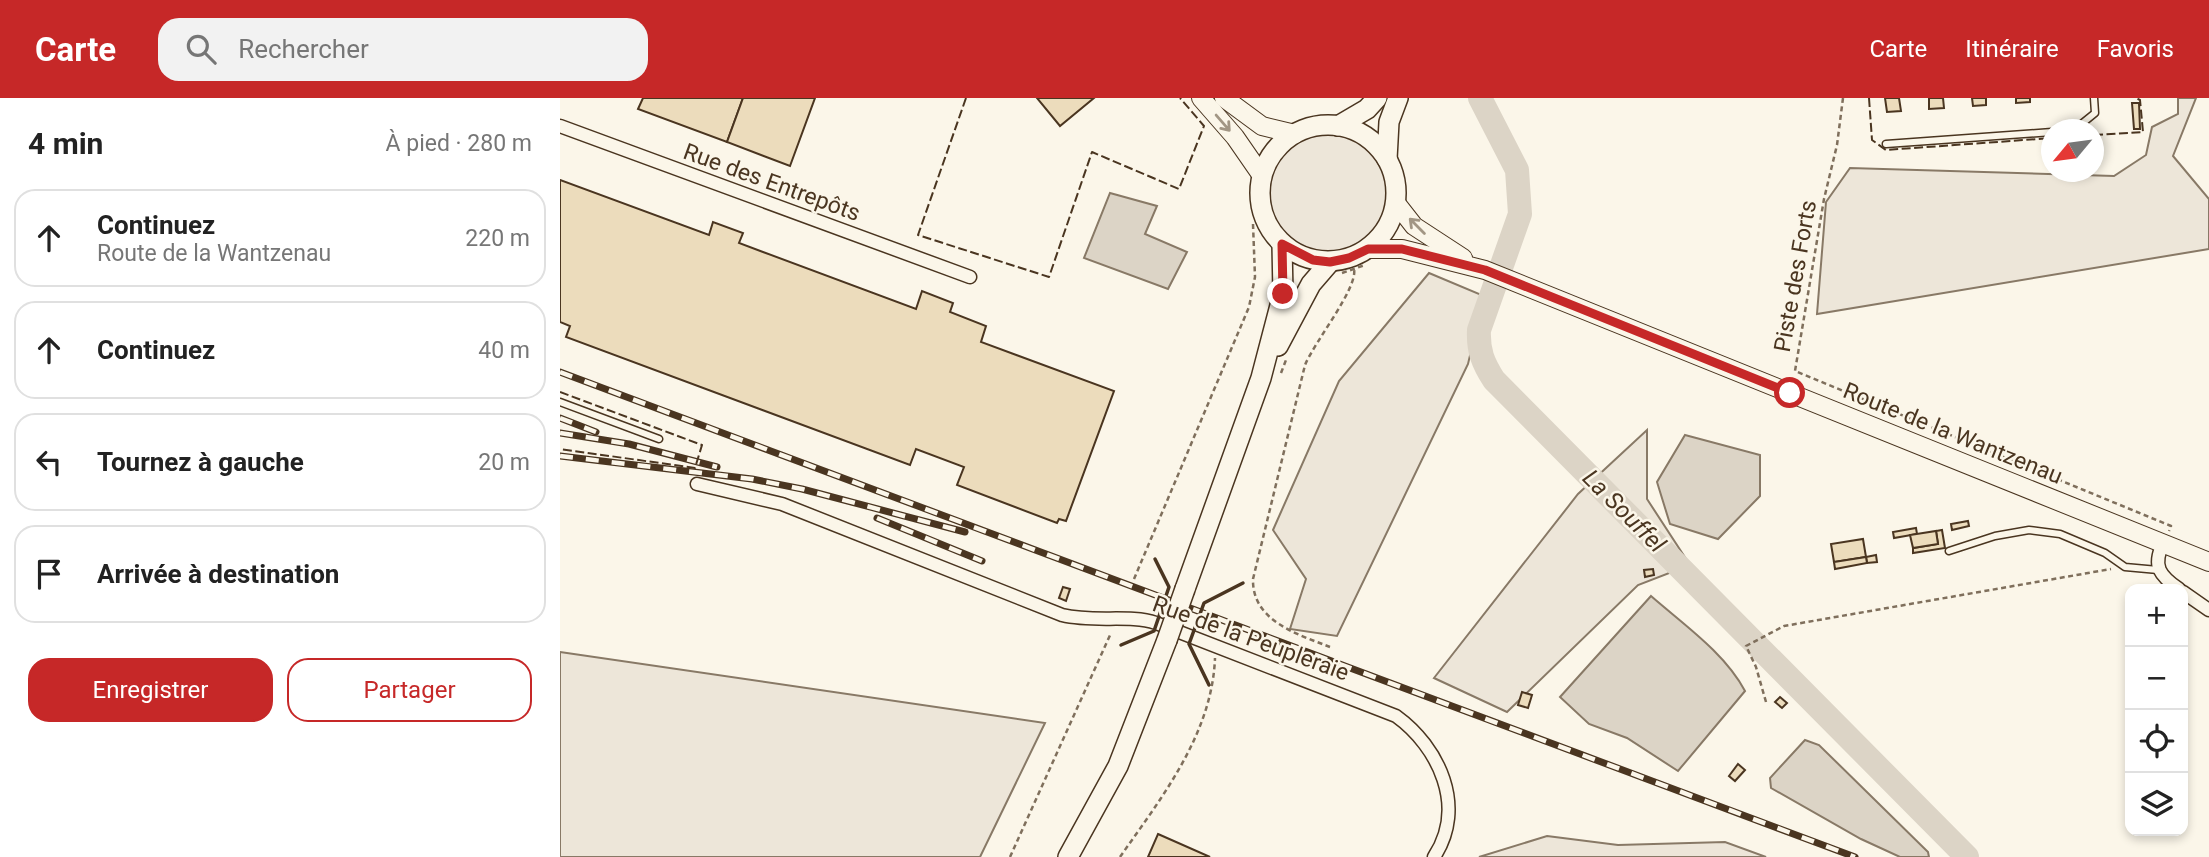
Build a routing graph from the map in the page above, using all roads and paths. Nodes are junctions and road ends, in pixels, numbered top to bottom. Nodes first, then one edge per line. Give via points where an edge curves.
1 (1201, 98) edge
2 (1224, 98) edge
3 (1377, 98) edge
4 (1398, 98) edge
5 (1843, 98) edge
6 (2094, 98) edge
7 (2088, 119) edge
8 (560, 126) edge
9 (1338, 126) junction
10 (2041, 133) edge
11 (1295, 134) junction
12 (1885, 144) dead end
13 (1387, 159) junction
14 (1262, 176) junction
15 (1396, 204) junction
16 (1253, 224) dead end
17 (1282, 244) junction
18 (1368, 256) junction
19 (1332, 269) junction
20 (1354, 269) junction
21 (1485, 270) junction
22 (970, 277) dead end
23 (1261, 379) junction
24 (560, 402) edge
25 (659, 439) dead end
26 (697, 484) dead end
27 (2163, 544) junction
28 (1949, 551) dead end
29 (2209, 562) edge
30 (2125, 567) junction
31 (2158, 570) junction
32 (1134, 579) dead end
33 (2172, 584) edge
34 (2188, 595) edge
35 (2209, 610) edge
36 (1117, 620) junction
37 (1216, 644) junction
38 (1330, 648) dead end
39 (1766, 702) dead end
40 (1010, 857) edge
41 (1068, 857) edge
42 (1121, 857) edge
43 (1434, 857) edge

1 -> 14 main road
2 - 11 main road via 1262,126
3 - 9 main road
4 - 13 main road via 1389,122
5 - 27 path, Piste des Forts via 1795,371 2171,526
6 - 7 lane via 2095,113
8 - 22 street, Rue des Entrepôts
9 - 11 main road
9 - 13 main road via 1366,137
10 - 12 lane
11 - 14 main road via 1274,152
13 - 15 main road
14 - 17 main road via 1263,213
15 - 18 main road via 1391,221
21 -> 15 main road, Route de la Wantzenau via 1429,238
16 - 32 path via 1255,277 1249,307
17 - 19 main road
17 - 23 main road via 1283,294
18 - 19 main road via 1349,258
18 - 20 path
18 - 21 main road, Route de la Wantzenau via 1402,249
19 - 20 path
19 - 23 main road via 1303,297
20 - 38 path via 1352,288 1320,333 1305,365 1253,579 1256,601 1263,612
21 - 27 main road, Route de la Wantzenau
23 - 41 main road, bridge via 1124,754
24 - 25 lane
26 - 36 street, Rue de la Peupleraie via 782,504 1062,615
27 - 29 main road, Route de la Wantzenau
27 - 31 street
28 - 30 lane via 2029,530 2060,534
30 - 31 lane
30 - 39 path via 1784,626 1746,646
31 - 33 street
34 - 35 street
36 - 37 street, Rue de la Peupleraie via 1150,621
36 - 40 path
37 - 42 path via 1212,694 1193,744
37 - 43 street, Rue de la Peupleraie via 1364,701 1412,727 1435,759 1448,798 1443,838

